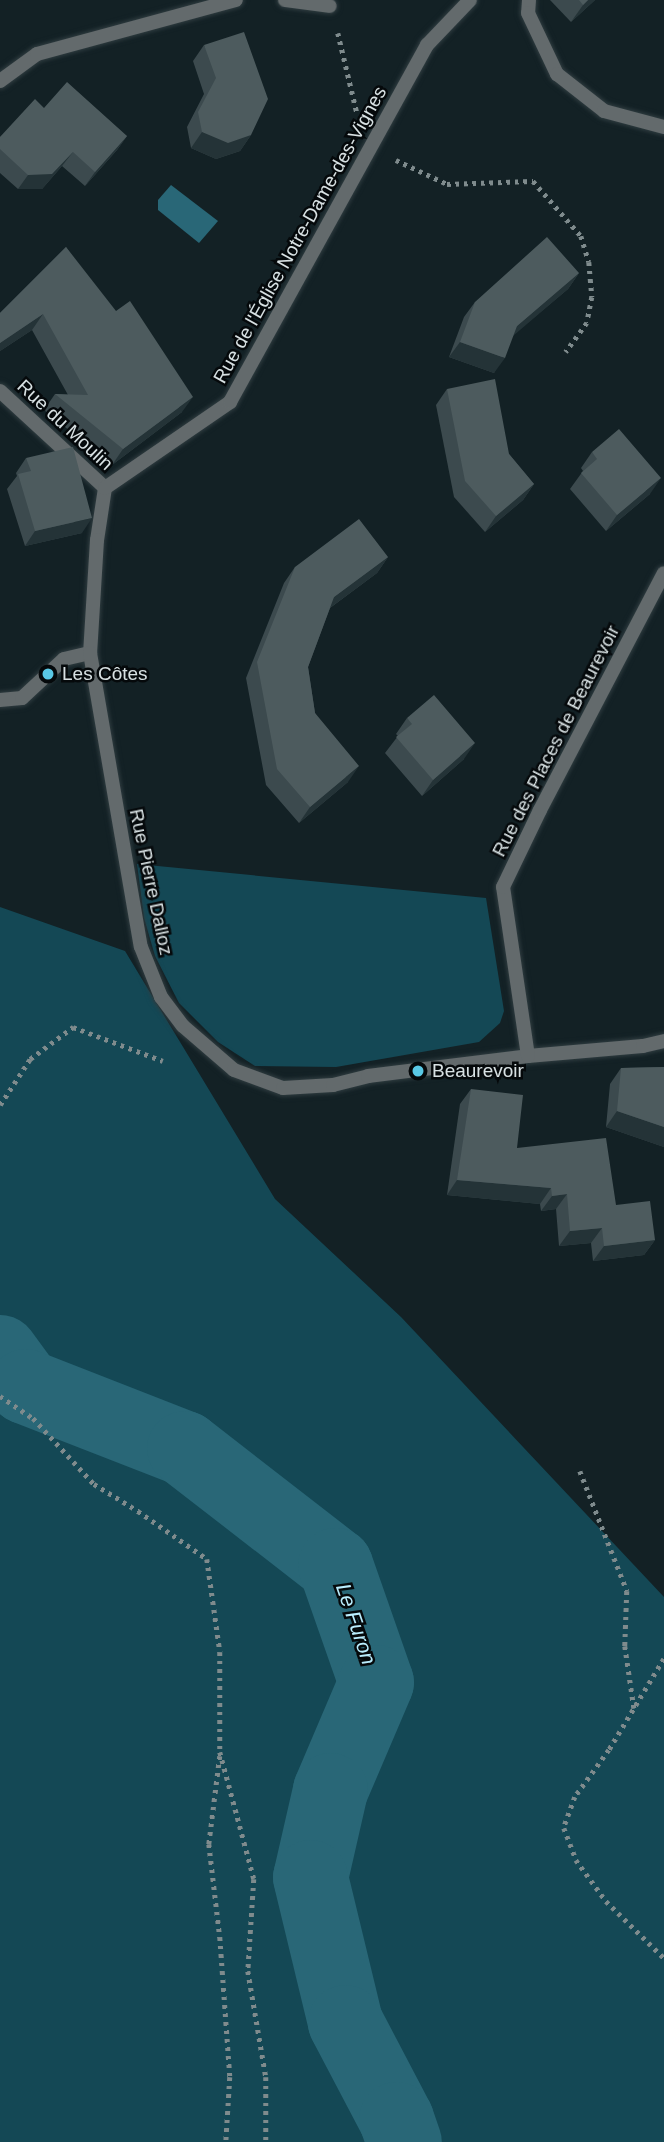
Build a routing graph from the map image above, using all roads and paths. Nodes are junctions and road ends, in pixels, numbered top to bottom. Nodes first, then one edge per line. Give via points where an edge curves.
1 (236, 0) edge
2 (285, 0) edge
3 (470, 0) edge
4 (529, 0) edge
5 (330, 6) dead end
6 (345, 58) dead end
7 (0, 81) edge
8 (358, 117) dead end
9 (664, 127) edge
10 (391, 157) dead end
11 (566, 352) dead end
12 (0, 391) edge
13 (105, 488) junction
14 (664, 573) edge
15 (90, 653) junction
16 (0, 700) edge
17 (664, 1041) edge
18 (528, 1056) junction
19 (163, 1061) dead end
20 (0, 1105) edge
21 (0, 1396) edge
22 (580, 1471) dead end
23 (664, 1659) edge
24 (634, 1709) junction
25 (220, 1752) junction
26 (664, 1958) edge
27 (226, 2142) edge
28 (266, 2142) edge

1 - 7 street via 37,54
2 - 5 street
3 - 13 street, Rue de l'Église Notre-Dame-des-Vignes via 427,46 230,402
4 - 9 street via 528,13 557,74 604,111
6 - 8 path
10 - 11 path via 447,184 533,181 581,236 589,262 592,297 587,323
12 - 13 street, Rue du Moulin
13 - 15 street, Rue Pierre Dalloz
14 - 18 street, Rue des Places de Beaurevoir via 503,887
15 - 16 street via 64,659 22,698
15 - 18 street, Rue Pierre Dalloz via 141,947 160,997 183,1026 234,1070 283,1088
17 - 18 street, Rue Pierre Dalloz
19 - 20 path via 73,1027 30,1059
21 - 25 path via 33,1418 94,1484 207,1559 220,1652
22 - 24 path via 627,1591 625,1646
23 - 24 path
24 - 26 path via 575,1797 564,1828 576,1860 606,1901
25 - 27 path via 209,1844 230,2077
25 - 28 path via 254,1879 248,1971 266,2077

